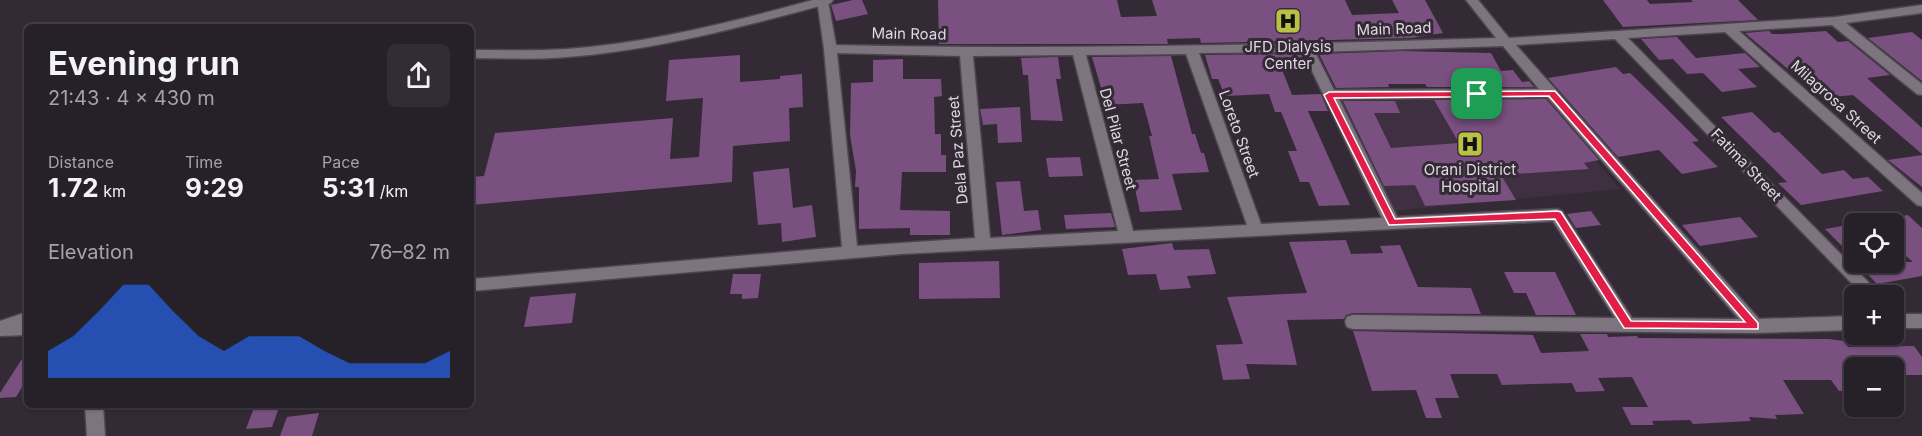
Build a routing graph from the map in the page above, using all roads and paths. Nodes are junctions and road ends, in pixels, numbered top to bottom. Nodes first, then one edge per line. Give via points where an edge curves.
1 (1472, 0) edge
2 (825, 1) edge
3 (1922, 9) edge
4 (1835, 21) junction
5 (1728, 28) junction
6 (1618, 35) junction
7 (1506, 42) junction
8 (1307, 48) junction
9 (830, 49) junction
10 (1191, 49) junction
11 (1078, 50) junction
12 (966, 52) junction
13 (474, 54) edge
14 (1922, 91) edge
15 (1552, 93) junction
16 (1329, 95) junction
17 (1922, 201) edge
18 (1392, 223) junction
19 (1256, 230) junction
20 (1126, 237) junction
21 (983, 245) junction
22 (850, 252) junction
23 (474, 285) edge
24 (1863, 285) edge
25 (24, 320) edge
26 (1904, 320) edge
27 (1922, 321) edge
28 (1353, 322) dead end
29 (1844, 323) edge
30 (1628, 325) junction
31 (1755, 326) junction
32 (24, 328) edge
33 (0, 329) edge
34 (94, 408) edge
35 (96, 436) edge

1 - 7 street
2 - 9 street
2 - 13 street via 685,35 620,46 567,53
3 - 4 street, Main Road
4 - 5 street, Main Road
4 - 14 street
5 - 6 street, Main Road
5 - 17 street, Milagrosa Street
6 - 7 street, Main Road
6 - 24 street, Fatima Street
7 - 8 street, Main Road
7 - 15 street
8 - 10 street, Main Road
8 - 16 street
9 - 12 street, Main Road
9 - 22 street
10 - 11 street, Main Road
10 - 19 street, Loreto Street
11 - 12 street, Main Road
11 - 20 street, Del Pilar Street
12 - 21 street, Dela Paz Street
15 - 16 street
15 - 31 street
16 - 18 street
18 - 19 street
18 - 30 street via 1557,215
19 - 20 street
20 - 21 street
21 - 22 street
22 - 23 street
25 - 33 street
26 - 27 street
28 - 30 street
29 - 31 street
30 - 31 street
32 - 33 street
34 - 35 street

